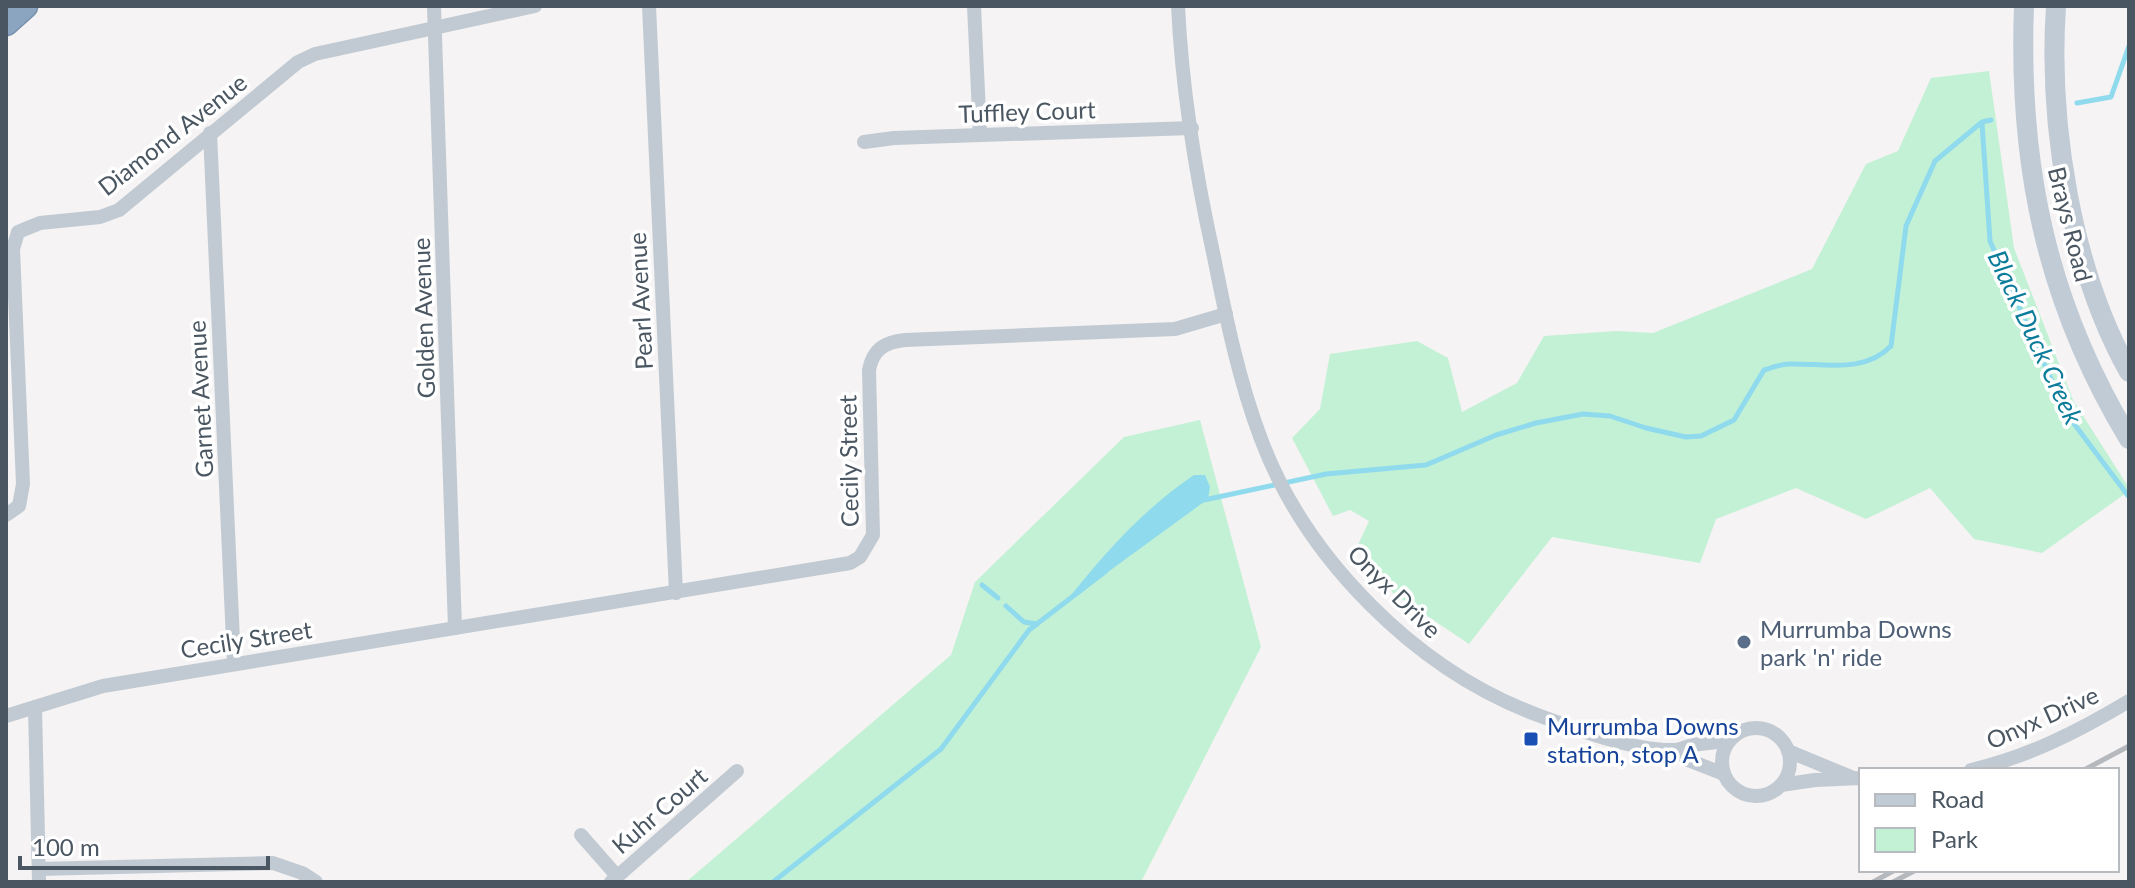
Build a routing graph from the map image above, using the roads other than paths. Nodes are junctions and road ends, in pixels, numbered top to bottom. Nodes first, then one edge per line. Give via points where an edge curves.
1 (25, 6) edge
2 (434, 6) edge
3 (535, 6) edge
4 (649, 6) edge
5 (974, 6) edge
6 (1178, 6) edge
7 (2024, 6) edge
8 (2056, 6) edge
9 (6, 23) edge
10 (435, 28) junction
11 (1192, 128) junction
12 (210, 133) junction
13 (980, 135) junction
14 (864, 142) dead end
15 (12, 231) edge
16 (1226, 314) junction
17 (2129, 372) edge
18 (2129, 439) edge
19 (6, 515) edge
20 (676, 593) junction
21 (455, 628) junction
22 (234, 663) junction
23 (2129, 701) edge
24 (35, 707) junction
25 (6, 716) edge
26 (1729, 741) junction
27 (1676, 750) junction
28 (1788, 751) junction
29 (1978, 768) edge
30 (737, 771) dead end
31 (1724, 774) junction
32 (1856, 778) edge
33 (1781, 785) junction
34 (581, 835) dead end
35 (39, 876) edge
36 (614, 879) edge
37 (316, 882) edge

1 - 9 highway
2 - 10 street, Golden Avenue
3 - 10 street, Diamond Avenue
4 - 20 street, Pearl Avenue
5 - 13 street
6 - 11 street
7 - 18 main road, Brays Road via 2024,125 2042,228 2079,344
8 - 17 main road, Brays Road via 2054,72 2070,200 2097,300
10 - 12 street, Diamond Avenue via 315,54
10 - 21 street, Golden Avenue
11 - 13 street, Tuffley Court
11 - 16 street
12 - 15 street, Diamond Avenue via 119,210
12 - 22 street, Garnet Avenue
13 - 14 street, Tuffley Court
15 - 19 street, Diamond Avenue via 23,484 19,506
16 - 20 street, Cecily Street via 1175,329 884,344 869,370 874,524 860,557 838,567
16 - 27 street, Onyx Drive via 1248,401 1288,494 1345,578 1380,613 1427,655 1517,708 1601,737
20 - 21 street, Cecily Street
21 - 22 street, Cecily Street
22 - 24 street, Cecily Street via 103,686
23 - 29 street, Onyx Drive via 2053,742
24 - 25 street, Cecily Street
24 - 35 street
26 - 27 street, Onyx Drive
26 - 28 street via 1741,731 1765,730 1780,738
26 - 31 street via 1722,757
27 - 31 street, Onyx Drive
28 - 32 street
28 - 33 street via 1789,769
30 - 36 street, Kuhr Court
31 - 33 street via 1734,788 1750,796
32 - 33 street
34 - 36 street
35 - 37 street via 273,863

